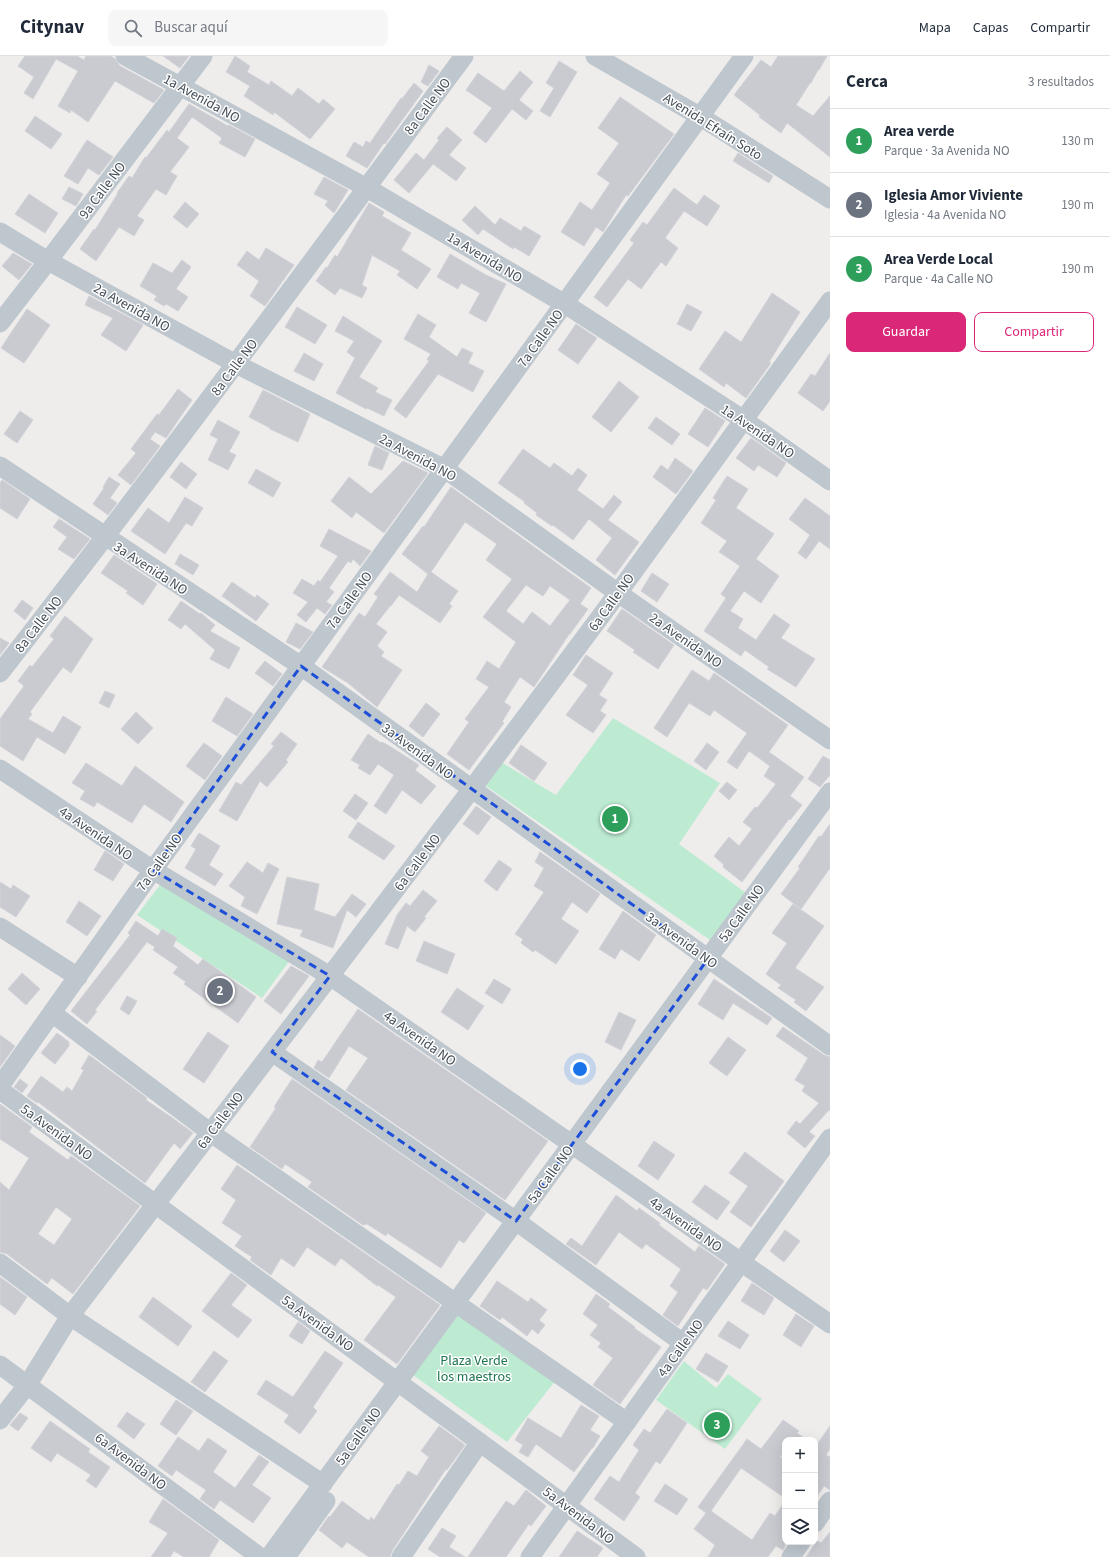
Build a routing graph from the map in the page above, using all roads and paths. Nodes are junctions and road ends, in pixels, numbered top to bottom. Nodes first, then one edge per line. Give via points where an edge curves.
1 (125, 56) edge
2 (203, 56) edge
3 (464, 56) edge
4 (594, 56) edge
5 (744, 56) edge
6 (180, 86) junction
7 (701, 117) junction
8 (367, 188) junction
9 (830, 200) edge
10 (0, 232) edge
11 (48, 261) junction
12 (830, 301) edge
13 (565, 304) junction
14 (0, 323) edge
15 (236, 364) junction
16 (744, 420) junction
17 (0, 466) edge
18 (445, 469) junction
19 (830, 481) edge
20 (106, 538) junction
21 (618, 593) junction
22 (300, 666) junction
23 (0, 674) edge
24 (830, 740) edge
25 (0, 769) edge
26 (471, 790) junction
27 (830, 792) edge
28 (152, 870) junction
29 (0, 927) edge
30 (708, 959) junction
31 (330, 976) junction
32 (78, 977) junction
33 (52, 1013) junction
34 (830, 1046) edge
35 (272, 1052) junction
36 (0, 1086) edge
37 (0, 1090) edge
38 (211, 1133) junction
39 (830, 1138) edge
40 (572, 1144) junction
41 (156, 1204) junction
42 (516, 1221) junction
43 (0, 1262) edge
44 (741, 1262) junction
45 (456, 1303) junction
46 (70, 1316) junction
47 (830, 1324) edge
48 (683, 1343) junction
49 (0, 1365) edge
50 (28, 1384) junction
51 (403, 1385) junction
52 (0, 1420) edge
53 (627, 1422) junction
54 (480, 1442) junction
55 (322, 1484) junction
56 (830, 1501) edge
57 (567, 1505) junction
58 (818, 1519) edge
59 (799, 1545) edge
60 (260, 1557) edge
61 (269, 1557) edge
62 (286, 1557) edge
63 (402, 1557) edge
64 (530, 1557) edge
65 (636, 1557) edge
66 (791, 1557) edge

1 - 6 street, 1a Avenida NO
2 - 6 street, 9a Calle NO
3 - 8 street, 8a Calle NO
4 - 7 street, Avenida Efraín Soto
5 - 7 street, 7a Calle NO
6 - 8 street, 1a Avenida NO
6 - 11 street, 9a Calle NO
7 - 9 street, Avenida Efraín Soto
7 - 13 street, 7a Calle NO
8 - 13 street, 1a Avenida NO
8 - 15 street, 8a Calle NO
10 - 11 street, 2a Avenida NO
11 - 14 street, 9a Calle NO
11 - 15 street, 2a Avenida NO
12 - 16 street, 6a Calle NO
13 - 16 street, 1a Avenida NO
13 - 18 street, 7a Calle NO
15 - 18 street, 2a Avenida NO
15 - 20 street, 8a Calle NO
16 - 19 street, 1a Avenida NO
16 - 21 street, 6a Calle NO
17 - 20 street, 3a Avenida NO
18 - 21 street, 2a Avenida NO
18 - 22 street, 7a Calle NO
20 - 22 street, 3a Avenida NO
20 - 23 street, 8a Calle NO
21 - 24 street, 2a Avenida NO
21 - 26 street, 6a Calle NO
22 - 26 street, 3a Avenida NO
22 - 28 street, 7a Calle NO
25 - 28 street, 4a Avenida NO
26 - 30 street, 3a Avenida NO
26 - 31 street, 6a Calle NO
27 - 30 street, 5a Calle NO
28 - 31 street, 4a Avenida NO
28 - 32 street, 7a Calle NO
29 - 32 street
30 - 34 street, 3a Avenida NO
30 - 40 street, 5a Calle NO
31 - 35 street, 6a Calle NO
31 - 40 street, 4a Avenida NO
32 - 33 street, 7a Calle NO
33 - 36 street, 7a Calle NO
33 - 38 street
35 - 38 street, 6a Calle NO
35 - 42 street
37 - 41 street, 5a Avenida NO
38 - 41 street, 6a Calle NO
38 - 45 street
39 - 44 street, 4a Calle NO
40 - 42 street, 5a Calle NO
40 - 44 street, 4a Avenida NO
41 - 46 street, 6a Calle NO
41 - 51 street, 5a Avenida NO
42 - 45 street, 5a Calle NO
42 - 48 street
43 - 46 street
44 - 47 street, 4a Avenida NO
44 - 48 street, 4a Calle NO
45 - 51 street, 5a Calle NO
45 - 53 street
46 - 50 street, 6a Calle NO
46 - 55 street
48 - 53 street, 4a Calle NO
49 - 50 street, 6a Avenida NO
50 - 52 street, 6a Calle NO
50 - 60 street, 6a Avenida NO
51 - 54 street, 5a Avenida NO
51 - 55 street, 5a Calle NO
51 - 62 street, 5a Calle NO
53 - 57 street, 4a Calle NO
54 - 57 street, 5a Avenida NO
54 - 63 street
55 - 61 street, 5a Calle NO
56 - 58 street
57 - 64 street, 4a Calle NO
57 - 65 street, 5a Avenida NO
59 - 66 street

